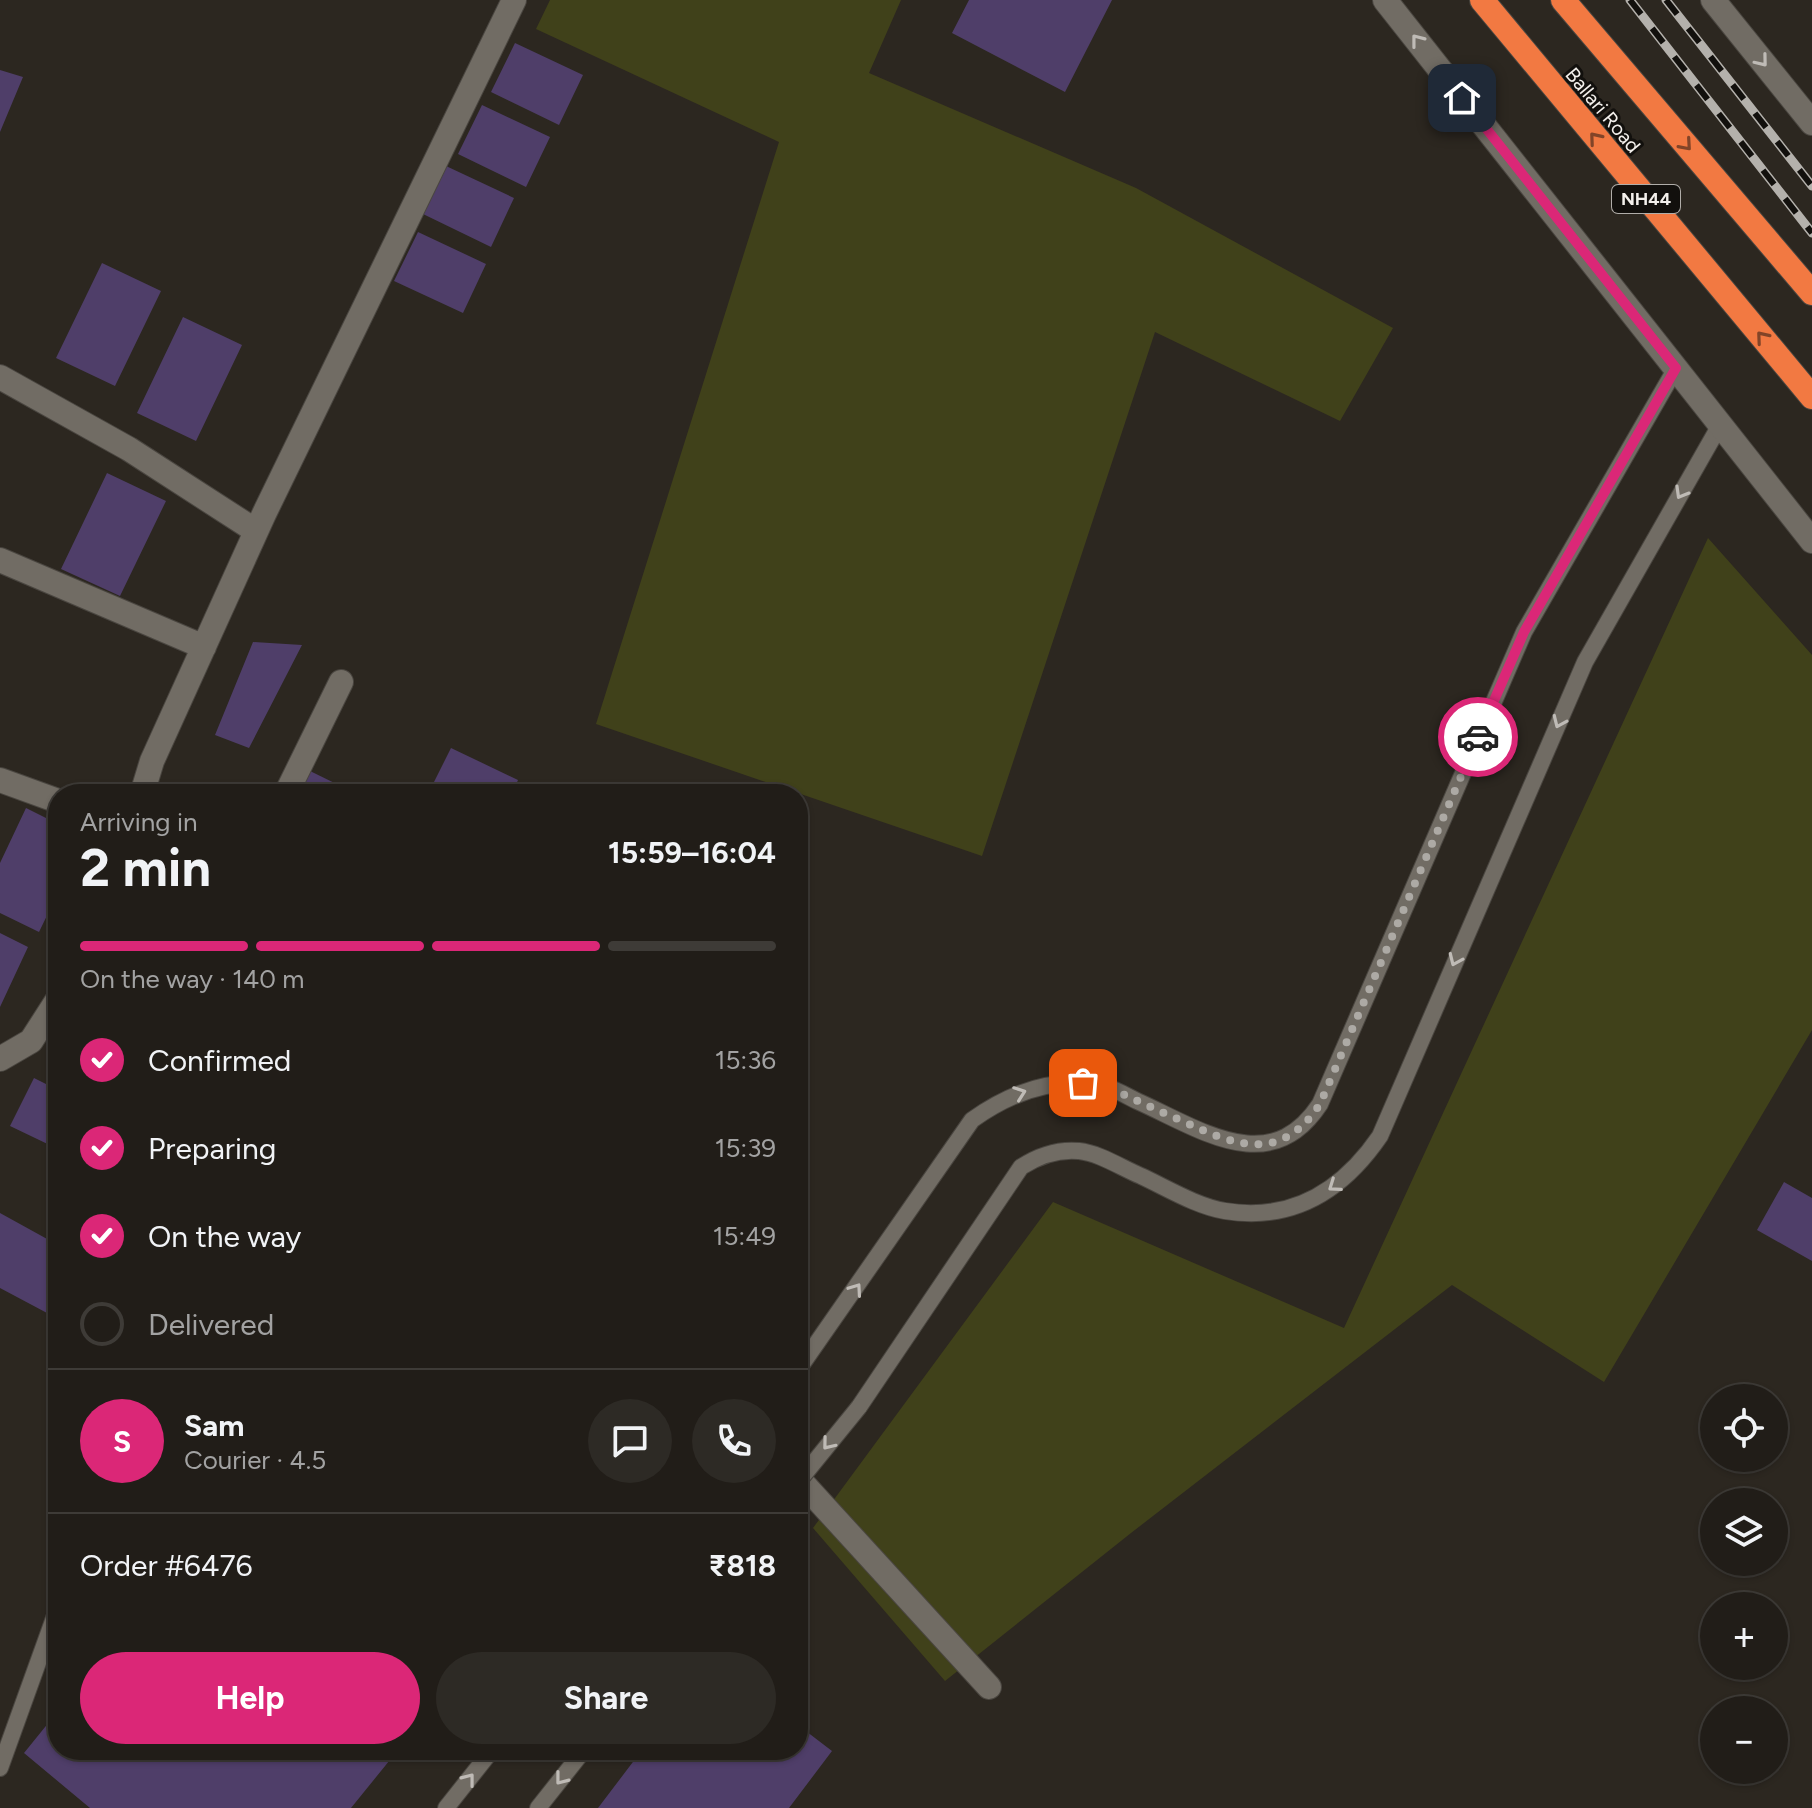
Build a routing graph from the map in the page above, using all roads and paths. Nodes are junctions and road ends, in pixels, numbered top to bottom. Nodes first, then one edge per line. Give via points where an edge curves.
1 (514, 0) edge
2 (1385, 0) edge
3 (1482, 0) edge
4 (1563, 0) edge
5 (1713, 0) edge
6 (1812, 123) edge
7 (1812, 293) edge
8 (1676, 368) junction
9 (0, 377) edge
10 (1812, 397) edge
11 (1720, 425) junction
12 (256, 531) junction
13 (1812, 541) edge
14 (0, 560) edge
15 (204, 647) junction
16 (341, 682) dead end
17 (0, 780) edge
18 (145, 784) edge
19 (291, 784) edge
20 (48, 797) edge
21 (48, 1015) edge
22 (0, 1059) edge
23 (808, 1358) edge
24 (808, 1468) edge
25 (808, 1491) edge
26 (48, 1635) edge
27 (989, 1687) dead end
28 (484, 1760) edge
29 (576, 1760) edge
30 (0, 1768) edge
31 (446, 1808) edge
32 (538, 1808) edge

1 - 12 street
8 -> 2 street
10 -> 3 highway, Ballari Road / NH44
4 -> 7 highway, Ballari Road
5 -> 6 street
8 - 11 street
23 -> 8 lane via 972,1120 1013,1094 1060,1083 1107,1087 1221,1139 1253,1146 1285,1138 1311,1118 1524,632
9 - 12 street via 129,449
11 - 13 street
11 -> 24 lane, bridge via 1585,662 1380,1136 1363,1161 1314,1199 1285,1210 1254,1213 1197,1202 1087,1152 1039,1157 1021,1167 859,1407
12 - 15 street
14 - 15 street
15 - 18 street
16 - 19 street
17 - 20 street
21 - 22 street via 31,1041
25 - 27 street
26 - 30 lane
31 -> 28 lane
29 -> 32 lane

